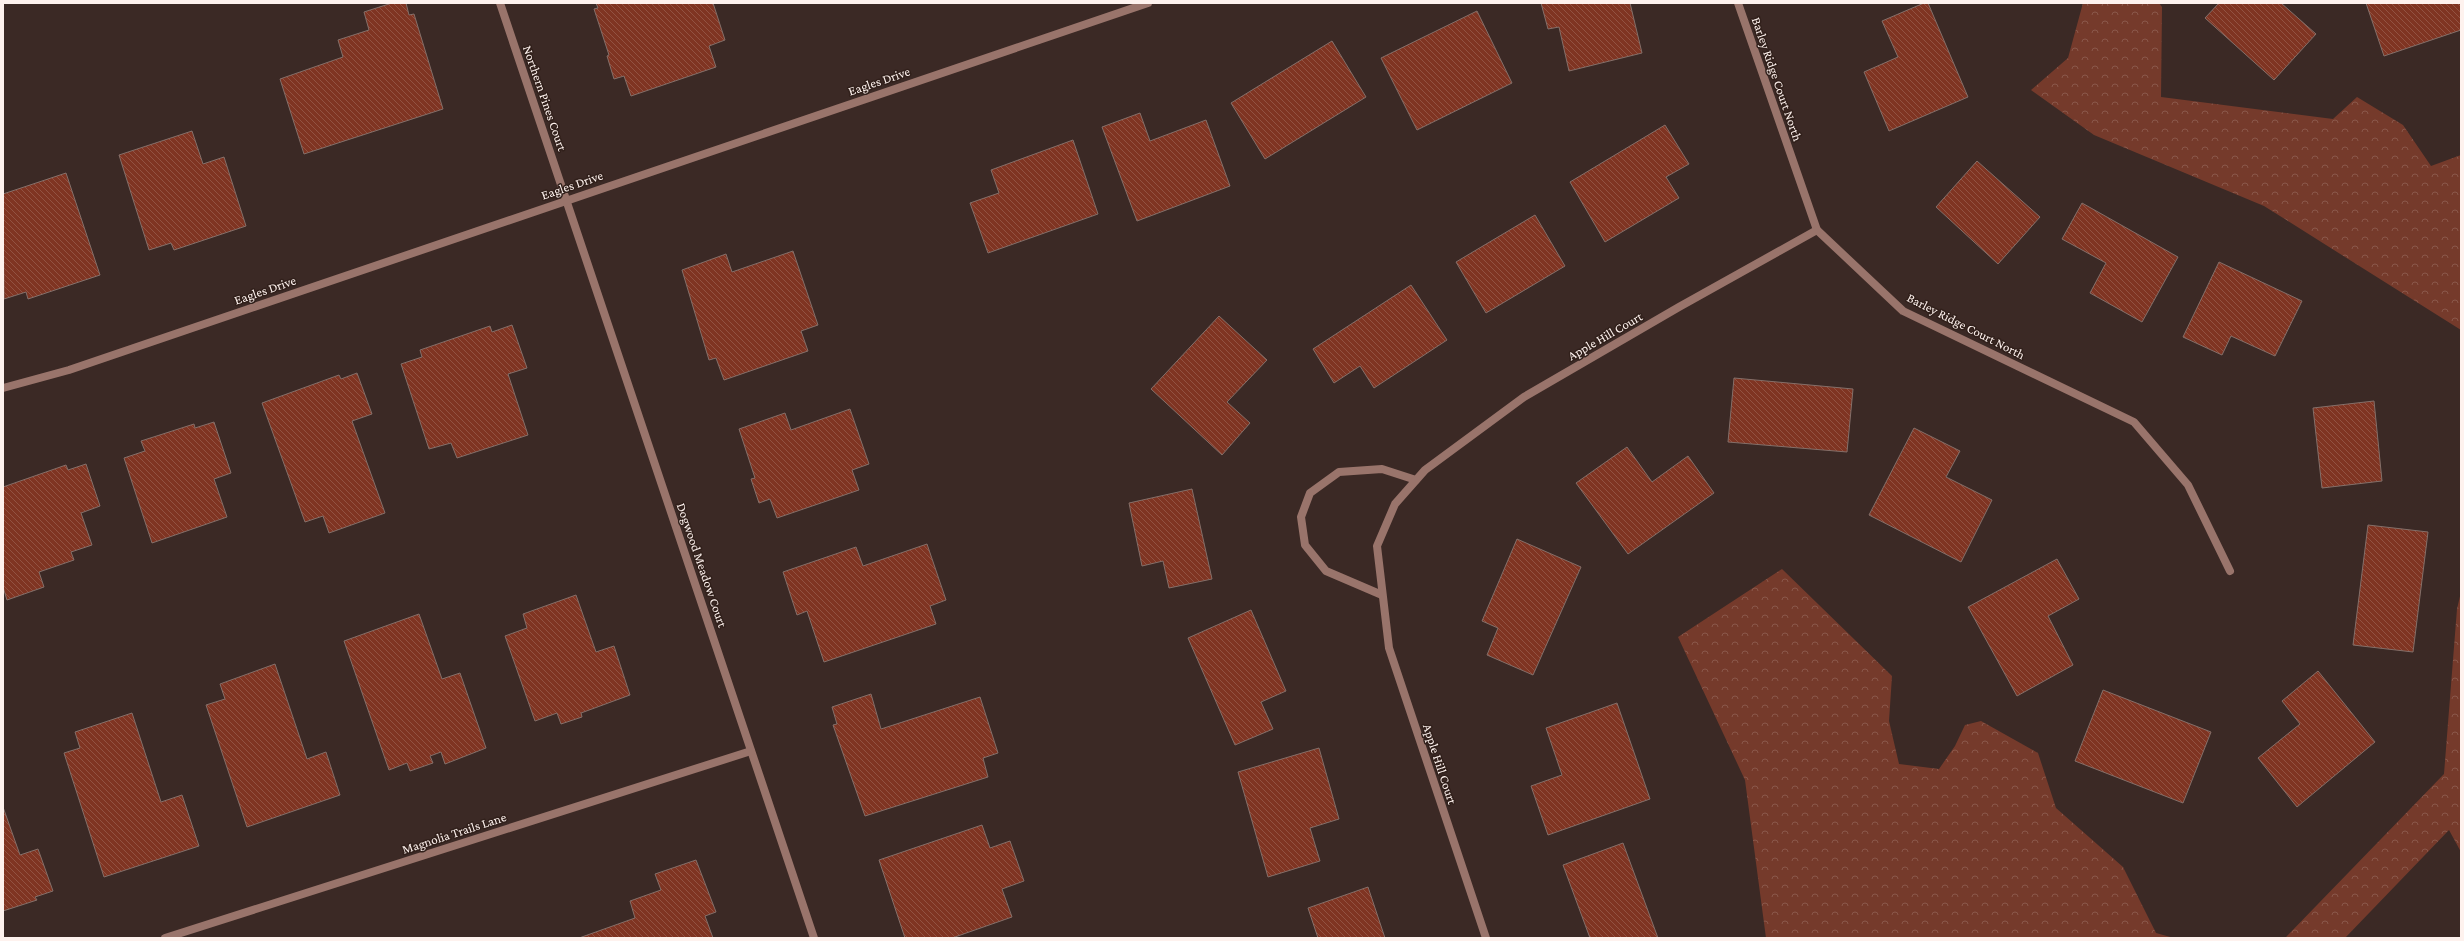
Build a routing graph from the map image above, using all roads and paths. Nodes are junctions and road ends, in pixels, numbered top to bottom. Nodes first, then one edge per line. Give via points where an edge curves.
1 (500, 3) edge
2 (1148, 3) edge
3 (1738, 3) edge
4 (566, 200) junction
5 (1817, 230) junction
6 (3, 388) edge
7 (1416, 480) junction
8 (2230, 571) dead end
9 (1382, 595) junction
10 (751, 751) junction
11 (165, 938) edge
12 (814, 938) edge
13 (1486, 938) edge

1 - 4 street, Northern Pines Court
2 - 4 street, Eagles Drive
3 - 5 street, Barley Ridge Court North
4 - 6 street, Eagles Drive via 69,370
4 - 10 street, Dogwood Meadow Court
5 - 7 street, Apple Hill Court via 1524,397 1425,470
5 - 8 street, Barley Ridge Court North via 1903,310 2134,422 2188,485
7 - 9 street, Apple Hill Court via 1394,504 1377,546
7 - 9 street via 1382,469 1339,472 1310,493 1301,517 1305,545 1326,571
9 - 13 street, Apple Hill Court via 1389,648
10 - 11 street, Magnolia Trails Lane
10 - 12 street, Dogwood Meadow Court

